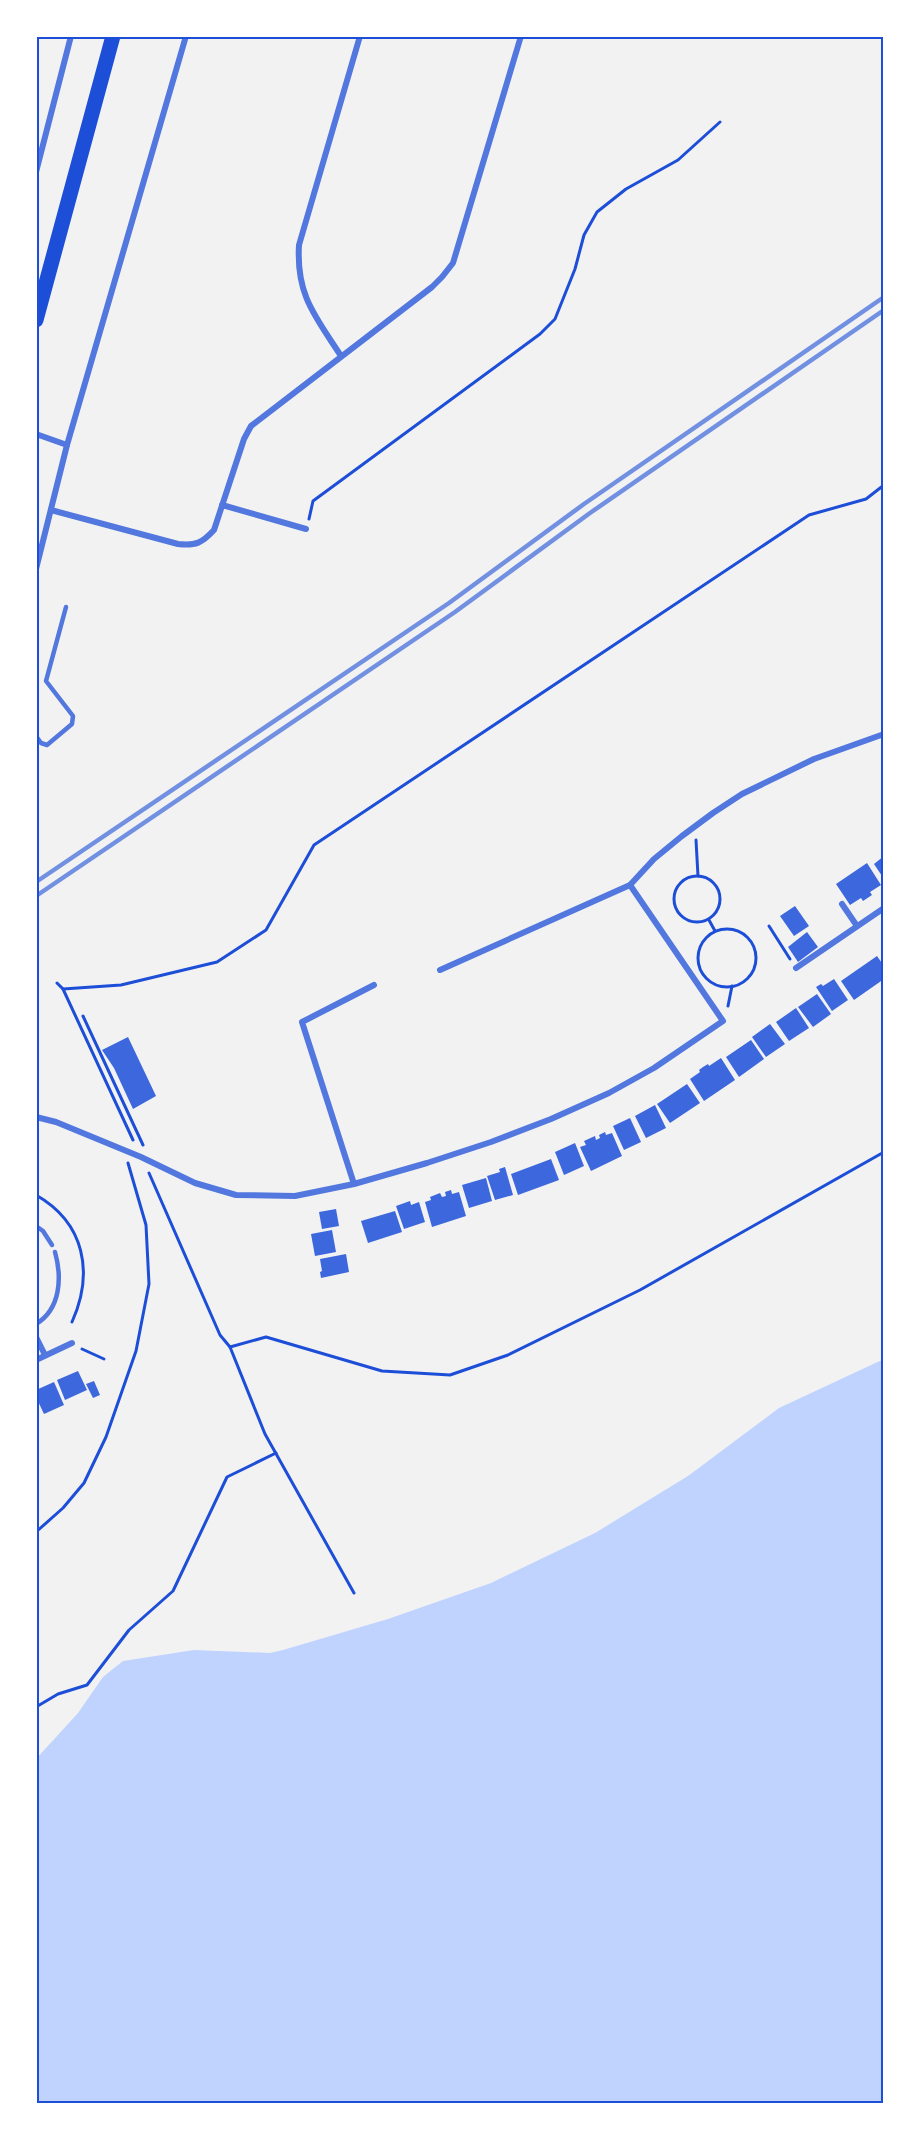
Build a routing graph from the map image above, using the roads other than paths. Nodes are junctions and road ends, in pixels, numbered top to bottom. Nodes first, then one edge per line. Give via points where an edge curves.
1 (71, 36) edge
2 (113, 36) edge
3 (186, 36) edge
4 (360, 36) edge
5 (521, 36) edge
6 (36, 172) edge
7 (36, 320) edge
8 (341, 356) junction
9 (36, 434) edge
10 (67, 445) junction
11 (222, 505) junction
12 (51, 510) junction
13 (306, 529) road end
14 (36, 569) edge
15 (66, 607) dead end
16 (884, 734) edge
17 (36, 736) edge
18 (630, 885) junction
19 (842, 904) dead end
20 (884, 908) edge
21 (857, 926) junction
22 (796, 968) road end
23 (440, 970) dead end
24 (374, 985) dead end
25 (36, 1117) edge
26 (354, 1184) junction
27 (36, 1226) edge
28 (51, 1245) dead end
29 (55, 1252) dead end
30 (36, 1324) edge
31 (36, 1337) edge
32 (75, 1345) road end
33 (45, 1355) junction
34 (36, 1360) edge

1 - 6 street
2 - 7 main road
3 - 10 street
4 - 8 street via 298,245 306,303
5 - 8 street via 453,263 432,287
8 - 11 street via 251,426
9 - 10 street
10 - 12 street
11 - 12 street via 214,530 193,546
11 - 13 street
12 - 14 street
15 - 17 lane via 46,681 73,716 72,724 47,745
16 - 18 street via 814,759 742,794 654,859
18 - 23 street
18 - 26 street via 723,1021 654,1068 561,1115 481,1145
19 - 21 street
20 - 21 street
21 - 22 street
24 - 26 street via 302,1022
25 - 26 street via 141,1157 195,1183 236,1195 295,1196
27 - 28 lane
29 - 30 lane via 59,1290 49,1312
31 - 33 street
32 - 33 street
33 - 34 street

